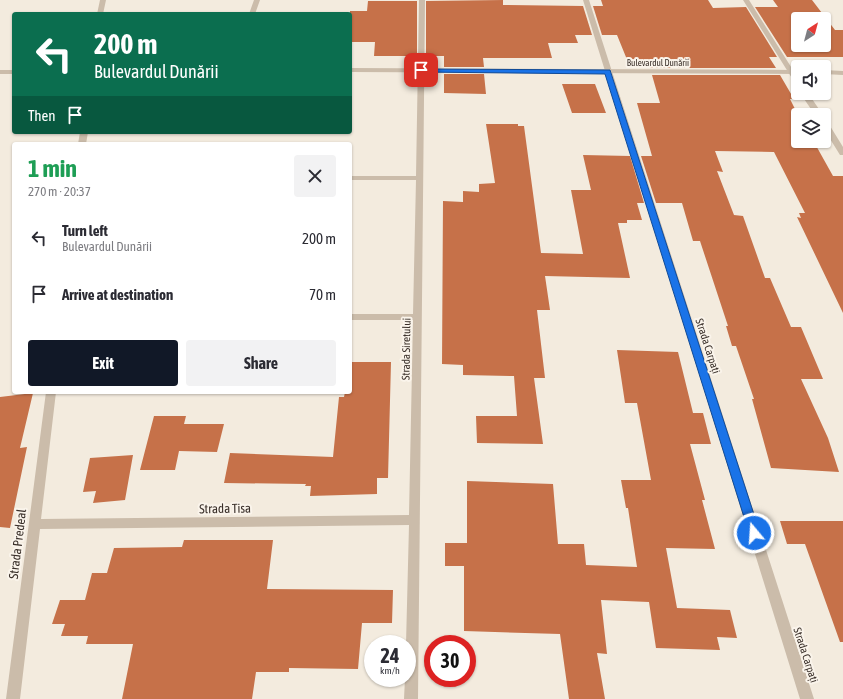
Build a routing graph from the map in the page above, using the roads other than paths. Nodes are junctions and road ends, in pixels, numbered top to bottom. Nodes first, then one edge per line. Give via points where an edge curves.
1 (102, 0) edge
2 (256, 0) edge
3 (422, 0) edge
4 (586, 0) edge
5 (746, 0) edge
6 (100, 12) edge
7 (253, 12) edge
8 (791, 66) edge
9 (352, 70) edge
10 (421, 70) junction
11 (0, 72) edge
12 (12, 72) edge
13 (608, 72) junction
14 (791, 72) edge
15 (831, 72) edge
16 (843, 73) edge
17 (831, 134) edge
18 (843, 153) edge
19 (352, 178) edge
20 (419, 178) junction
21 (352, 317) edge
22 (418, 317) junction
23 (51, 394) edge
24 (415, 520) junction
25 (34, 524) junction
26 (13, 699) edge
27 (411, 699) edge
28 (807, 699) edge

1 - 6 street
2 - 7 street
3 - 10 street, Strada Siretului
4 - 13 street, Strada Carpați
5 - 8 street
9 - 10 street, Bulevardul Dunării
10 - 13 street, Bulevardul Dunării
10 - 20 street, Strada Siretului
11 - 12 street
13 - 14 street, Bulevardul Dunării
13 - 28 street, Strada Carpați
15 - 16 street
17 - 18 street
19 - 20 street
20 - 22 street, Strada Siretului
21 - 22 street
22 - 24 street, Strada Siretului
23 - 25 street, Strada Predeal
24 - 25 street, Strada Tisa
24 - 27 street, Strada Siretului
25 - 26 street, Strada Predeal

